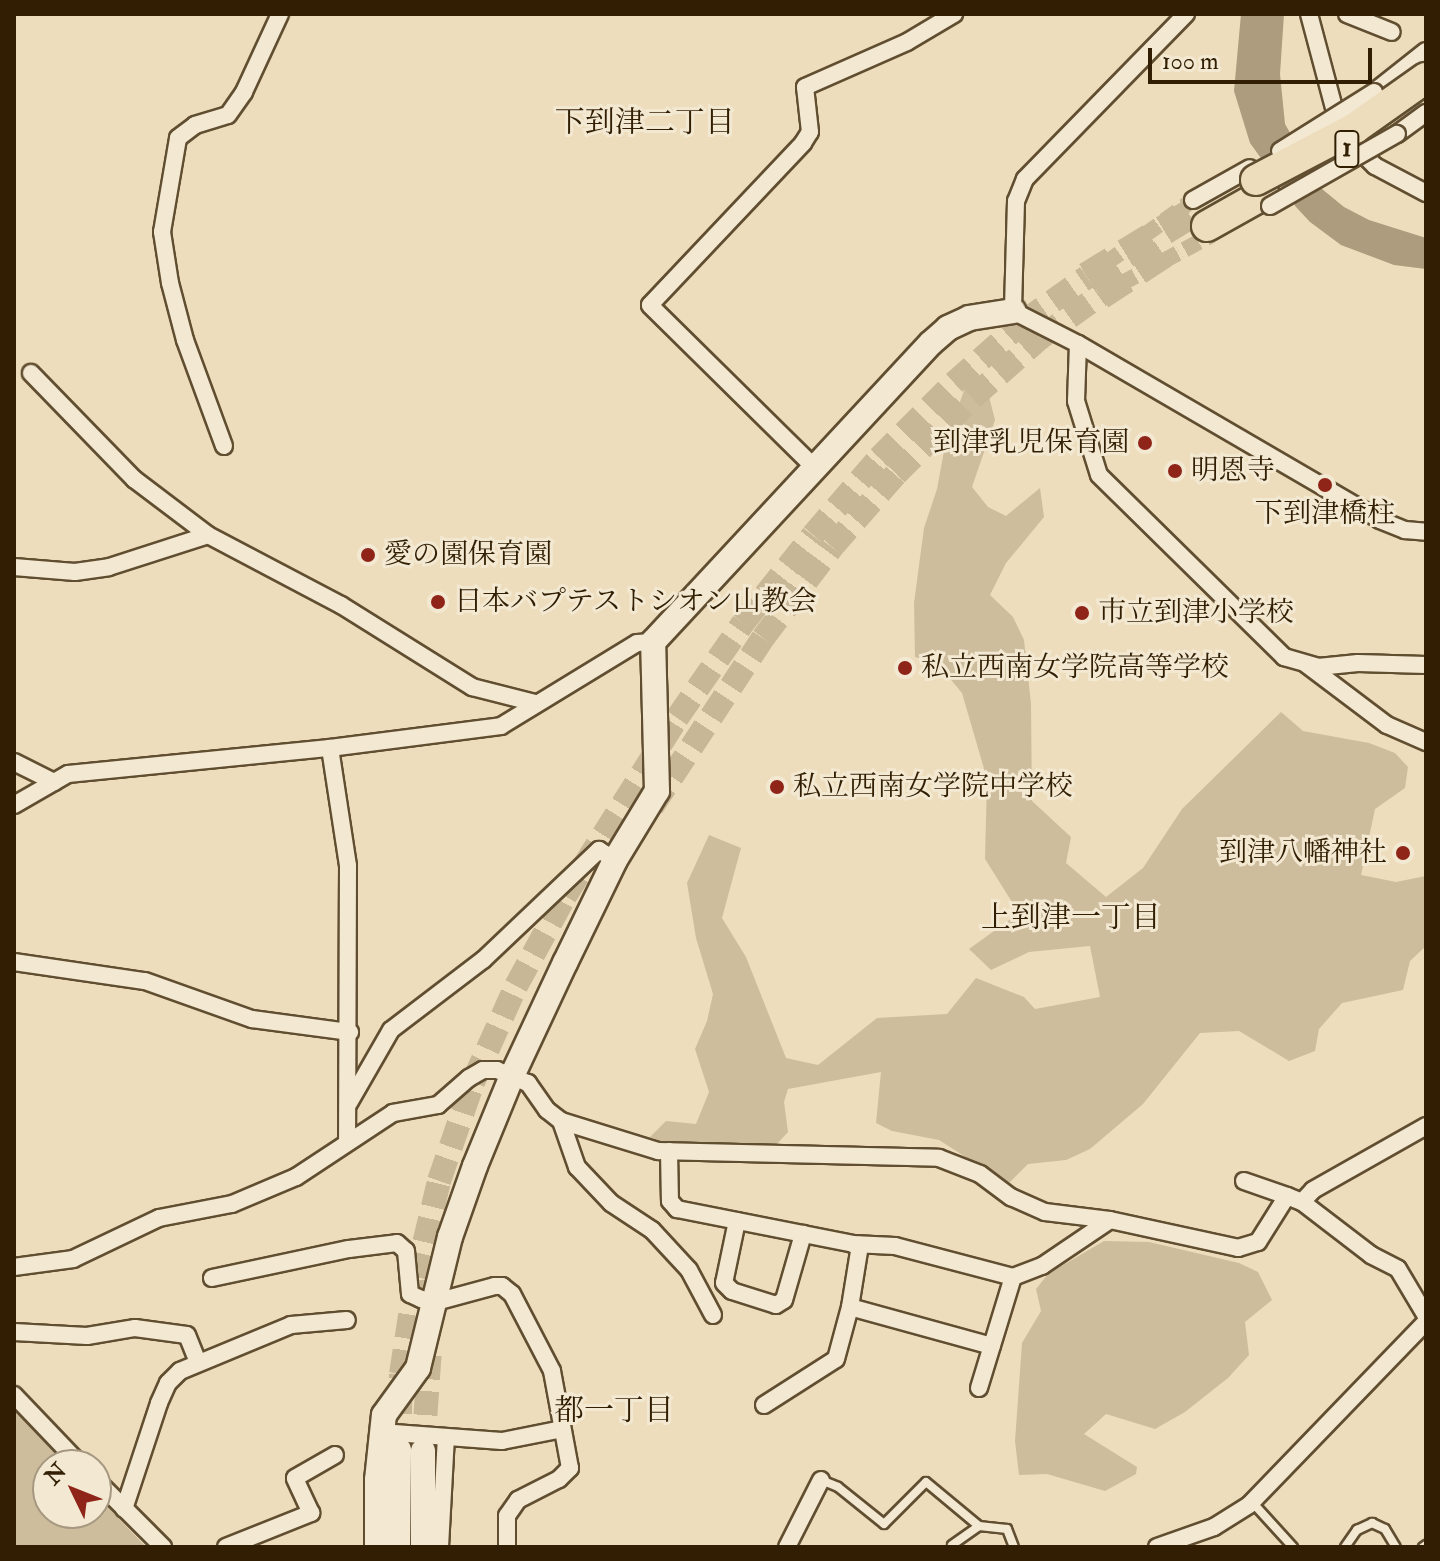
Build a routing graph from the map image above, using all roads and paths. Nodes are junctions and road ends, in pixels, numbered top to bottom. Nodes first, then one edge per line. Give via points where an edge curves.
1 (280, 14) edge
2 (954, 14) edge
3 (1186, 14) edge
4 (1309, 14) edge
5 (1347, 14) edge
6 (1392, 32) dead end
7 (1426, 51) edge
8 (1426, 78) edge
9 (1426, 96) edge
10 (1426, 113) edge
11 (1260, 187) junction
12 (1426, 193) edge
13 (1203, 217) tunnel mouth
14 (1013, 311) junction
15 (1078, 344) junction
16 (31, 373) dead end
17 (224, 446) dead end
18 (813, 466) junction
19 (1426, 532) edge
20 (208, 535) junction
21 (14, 567) edge
22 (653, 642) junction
23 (1304, 663) junction
24 (1426, 665) edge
25 (535, 703) junction
26 (1426, 742) edge
27 (330, 748) junction
28 (14, 762) edge
29 (54, 782) junction
30 (14, 805) edge
31 (615, 860) junction
32 (14, 962) edge
33 (350, 1032) junction
34 (512, 1076) junction
35 (348, 1105) junction
36 (561, 1121) junction
37 (1426, 1126) edge
38 (347, 1141) junction
39 (669, 1151) junction
40 (1244, 1181) dead end
41 (1294, 1199) junction
42 (1110, 1220) junction
43 (737, 1221) junction
44 (803, 1234) junction
45 (860, 1245) junction
46 (14, 1267) edge
47 (1013, 1277) junction
48 (212, 1278) dead end
49 (432, 1303) junction
50 (850, 1307) junction
51 (713, 1315) dead end
52 (1426, 1319) edge
53 (347, 1320) dead end
54 (14, 1332) edge
55 (992, 1346) junction
56 (198, 1362) junction
57 (979, 1388) dead end
58 (14, 1395) edge
59 (764, 1405) dead end
60 (562, 1429) junction
61 (381, 1432) junction
62 (446, 1437) junction
63 (66, 1449) edge
64 (335, 1455) dead end
65 (821, 1480) joint
66 (112, 1497) edge
67 (1252, 1502) junction
68 (124, 1509) junction
69 (979, 1526) junction
70 (952, 1545) edge
71 (163, 1547) edge
72 (226, 1547) edge
73 (377, 1547) edge
74 (398, 1547) edge
75 (423, 1547) edge
76 (440, 1547) edge
77 (507, 1547) edge
78 (787, 1547) edge
79 (1014, 1547) edge
80 (1157, 1547) edge
81 (1293, 1547) edge
82 (1345, 1547) edge
83 (1396, 1547) edge

1 - 17 street via 228,115 195,125 178,138 162,232 185,340
2 - 18 street via 907,42 805,87 810,132 803,143 650,305
3 - 14 street via 1025,179 1016,201
4 - 12 street via 1334,108 1351,142 1375,166
5 - 6 street
7 - 11 street, bridge
8 - 11 highway, bridge
9 - 11 highway, 1 via 1361,141
10 - 11 street, bridge via 1397,134
11 - 13 highway
14 - 15 street
14 - 18 street via 969,318 948,328
15 - 19 street via 1346,502 1405,530
15 - 23 street via 1076,401 1099,475 1284,657
16 - 20 street via 134,479
18 - 22 street
20 - 21 street via 109,567 75,572
20 - 25 street via 341,605 472,687
22 - 25 street via 637,643 568,689
22 - 31 street via 657,791
23 - 24 street
23 - 26 street via 1387,725
25 - 27 street via 501,726
27 - 29 street via 68,774
27 - 33 street via 348,866
28 - 29 street
29 - 30 street
31 - 34 street
31 - 35 street via 599,850 483,960 391,1030
32 - 33 street via 145,981 252,1019
33 - 35 street
34 - 36 street via 528,1083
34 - 38 street via 483,1070 438,1105 393,1113
34 - 49 street via 450,1237
35 - 38 street
36 - 39 street
36 - 51 street via 577,1167 611,1203 652,1230 689,1270
37 - 41 street
38 - 46 street via 296,1177 232,1204 159,1218 73,1259
39 - 42 street via 939,1158 980,1174 1011,1197 1045,1212
39 - 43 street via 670,1201 677,1209
40 - 41 street
41 - 42 street via 1258,1242 1238,1248
41 - 52 street via 1398,1269
42 - 47 street via 1042,1266
43 - 44 street
43 - 44 street via 724,1283 732,1291 776,1305 784,1300
44 - 45 street
45 - 47 street via 895,1246
45 - 50 street
47 - 55 street
48 - 49 street via 397,1243 406,1251 410,1294
49 - 60 street via 495,1286 512,1294 552,1371
49 - 61 street via 418,1368 389,1404
50 - 55 street
50 - 59 street via 836,1359
52 - 67 street
53 - 56 street via 291,1325
54 - 56 street via 87,1336 135,1328 187,1335
55 - 57 street
56 - 68 street via 168,1383
58 - 63 street
60 - 62 street via 502,1441
60 - 77 street via 570,1468 518,1500 507,1516
61 - 62 street
61 - 73 street
62 - 76 street
64 - 72 street via 295,1478 311,1513
65 - 69 lane via 884,1524 926,1482
65 - 78 street
66 - 68 street
67 - 80 street via 1214,1527
67 - 81 lane
68 - 71 street
69 - 70 lane
69 - 79 lane via 1007,1529
74 - 75 street via 411,1450
82 - 83 lane via 1357,1530 1372,1523 1385,1529

